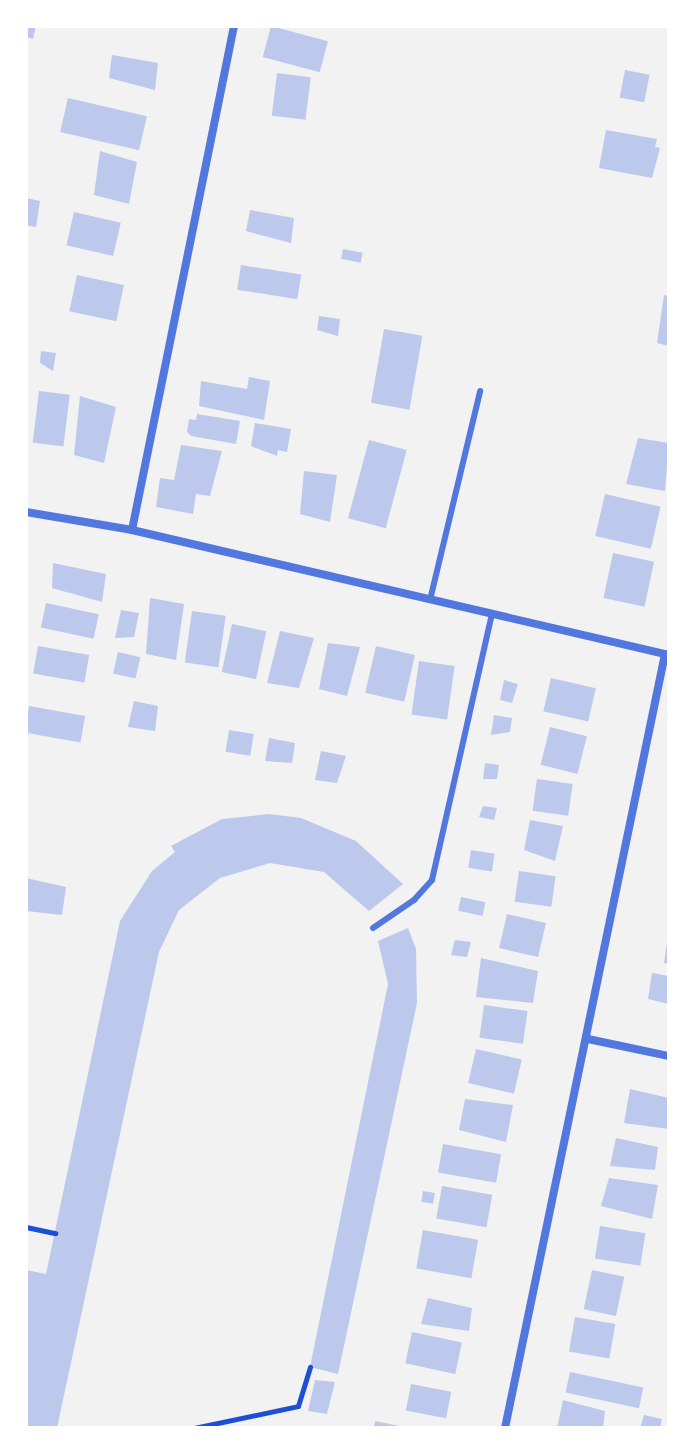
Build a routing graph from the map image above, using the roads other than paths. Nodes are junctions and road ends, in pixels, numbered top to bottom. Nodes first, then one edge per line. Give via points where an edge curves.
1 (234, 26) edge
2 (480, 391) dead end
3 (26, 512) edge
4 (132, 530) junction
5 (430, 600) junction
6 (492, 614) junction
7 (667, 655) edge
8 (373, 928) dead end
9 (588, 1039) junction
10 (669, 1056) edge
11 (505, 1428) edge

1 - 4 street
2 - 5 lane
3 - 4 street
4 - 5 street
5 - 6 street
6 - 7 street
6 - 8 lane via 432,880
7 - 9 street
9 - 10 street
9 - 11 street

